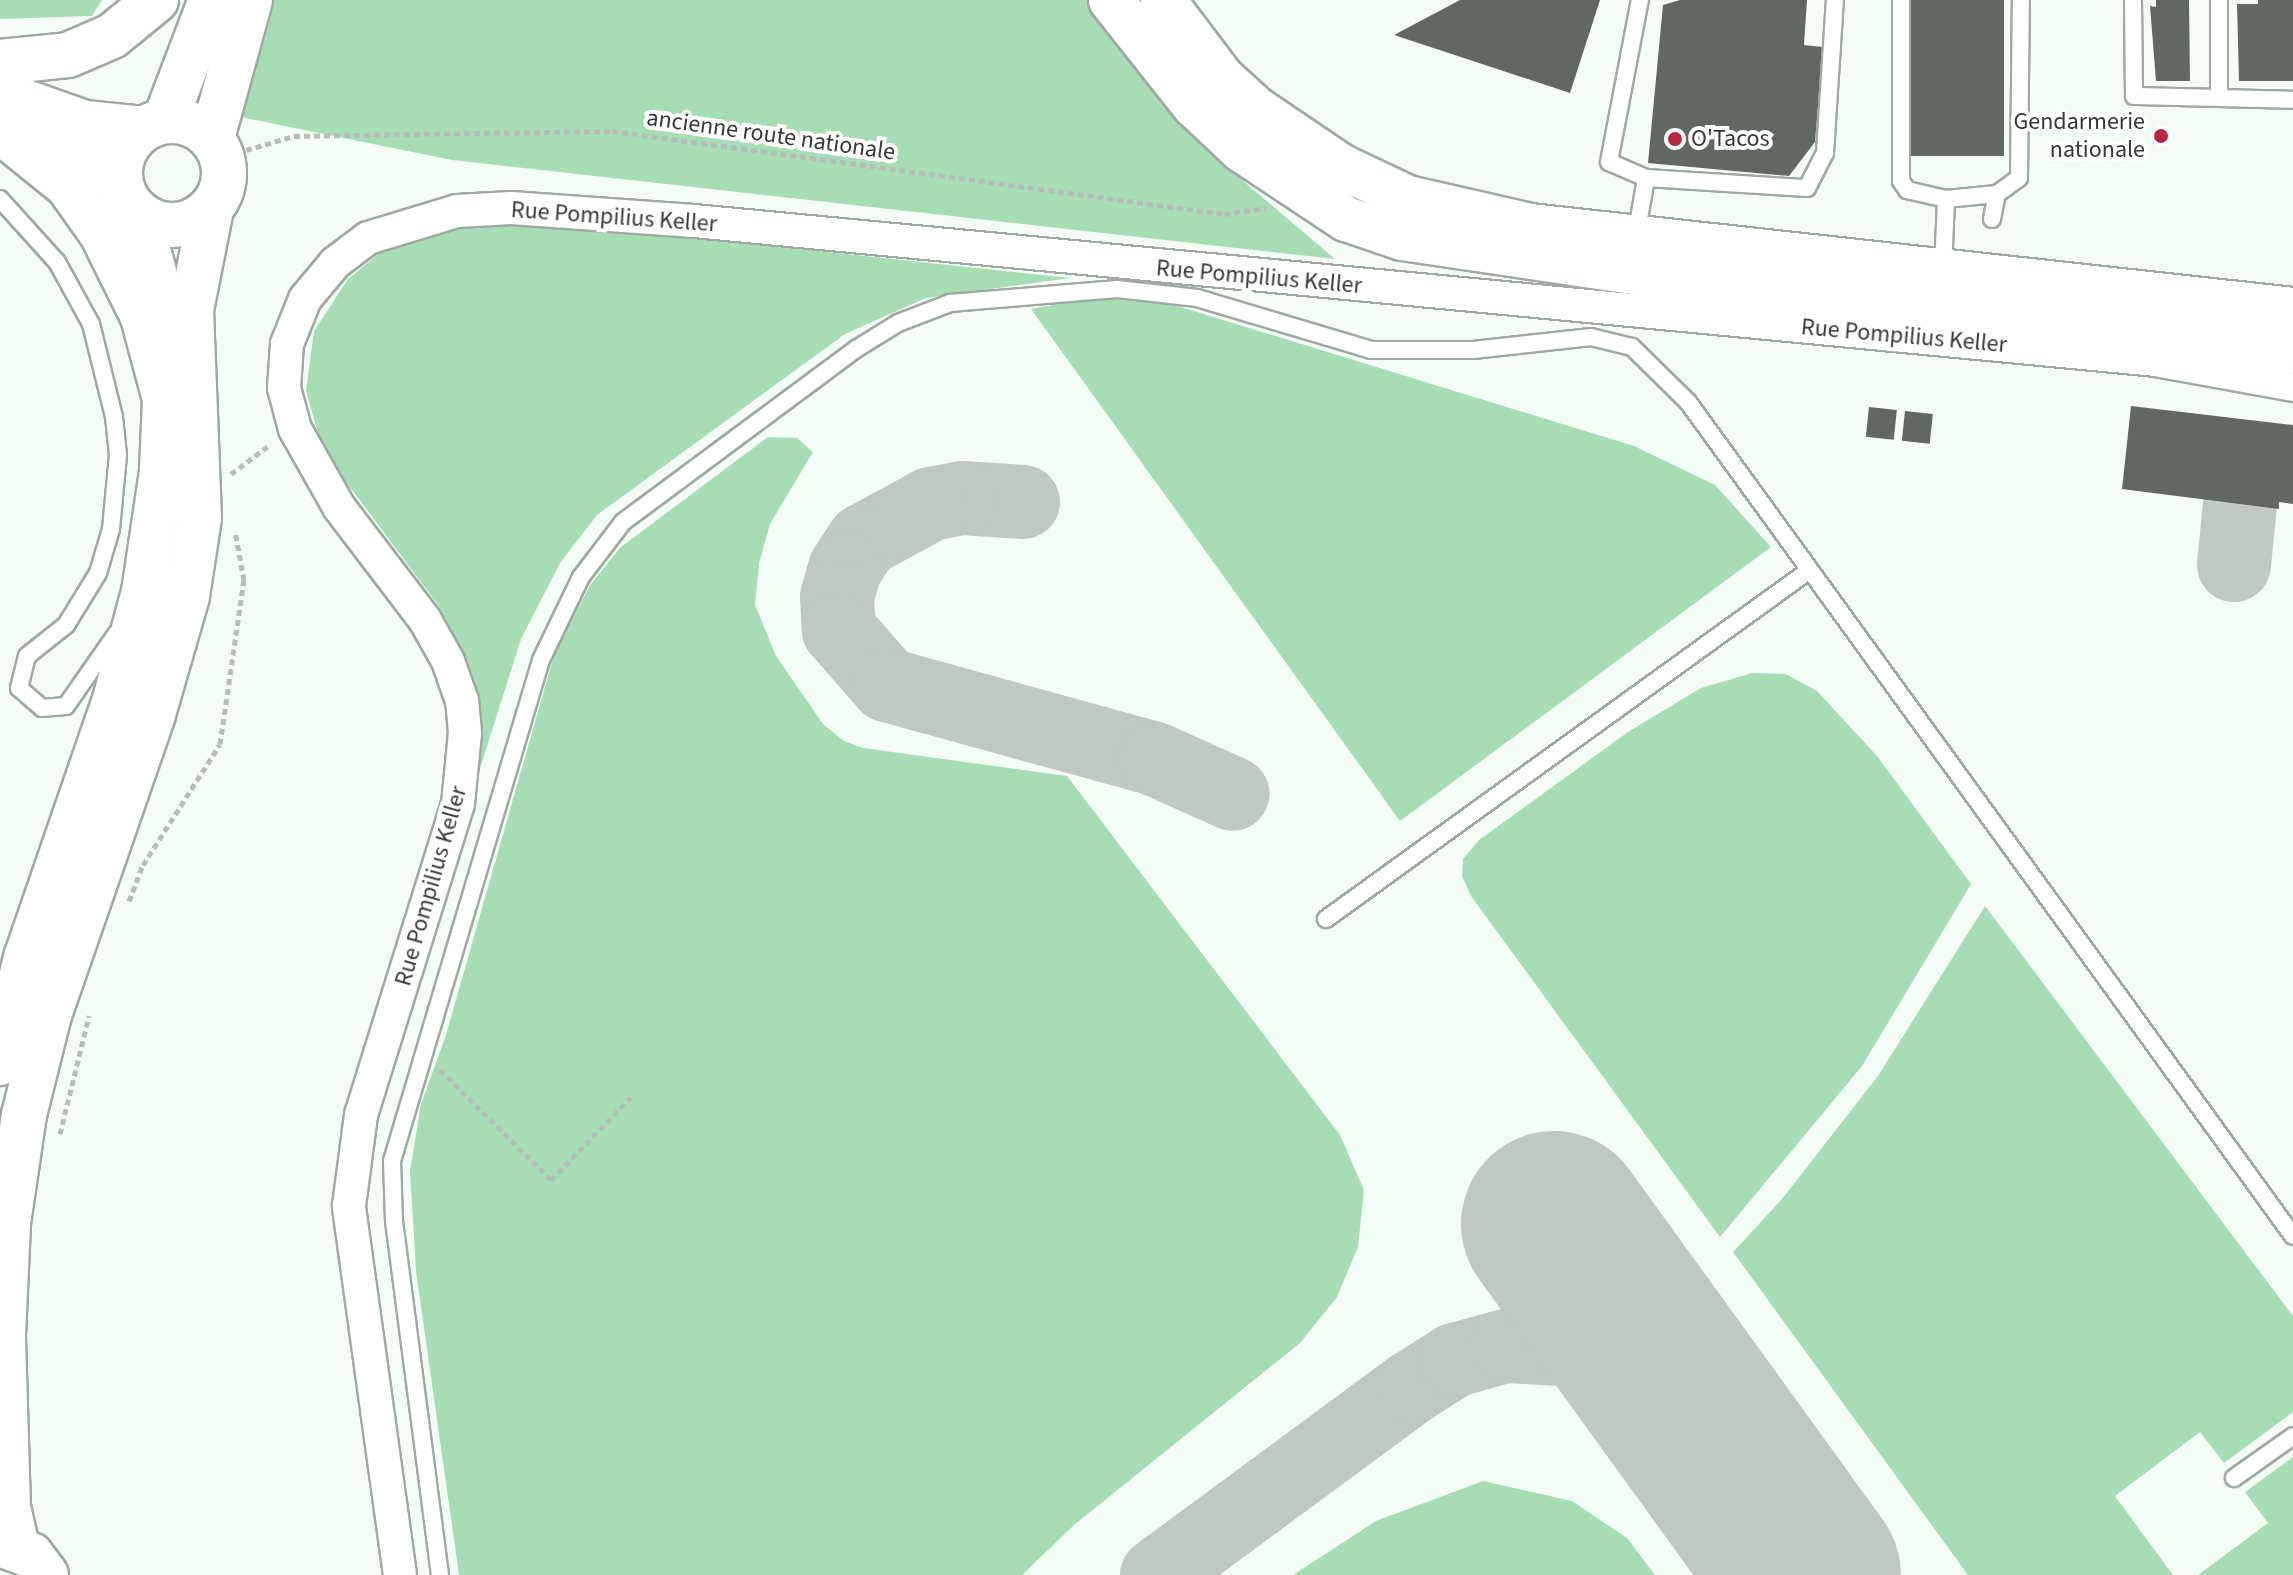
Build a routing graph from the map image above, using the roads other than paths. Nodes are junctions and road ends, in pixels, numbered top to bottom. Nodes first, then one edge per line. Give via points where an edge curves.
1 (156, 0) edge
2 (211, 0) edge
3 (250, 0) edge
4 (1111, 0) edge
5 (1163, 0) edge
6 (1640, 0) edge
7 (1835, 0) edge
8 (1901, 0) edge
9 (2021, 0) edge
10 (2133, 0) edge
11 (2219, 0) edge
12 (0, 62) edge
13 (0, 93) edge
14 (2219, 96) junction
15 (2293, 100) edge
16 (0, 114) edge
17 (154, 125) junction
18 (0, 131) edge
19 (217, 148) junction
20 (1646, 178) junction
21 (1997, 194) junction
22 (129, 196) junction
23 (0, 199) edge
24 (1946, 199) junction
25 (211, 209) junction
26 (1992, 219) dead end
27 (1635, 237) junction
28 (1943, 272) junction
29 (2293, 310) edge
30 (2293, 347) edge
31 (2293, 385) edge
32 (165, 399) junction
33 (1807, 572) junction
34 (144, 592) junction
35 (1326, 919) dead end
36 (40, 977) edge
37 (0, 1063) edge
38 (2293, 1236) edge
39 (2293, 1436) edge
40 (2234, 1478) dead end
41 (21, 1555) edge
42 (400, 1575) edge
43 (440, 1575) edge

1 - 12 main road via 112,36 68,55
2 - 17 main road
3 - 19 main road
4 - 30 main road via 1194,105 1242,150 1346,219 1445,248 1708,283
5 - 27 main road via 1222,78 1256,109 1297,140 1382,188 1530,226
6 - 20 lane via 1609,162
7 - 20 lane via 1825,153 1807,188
8 - 24 lane via 1901,181 1907,190
9 - 21 lane via 2021,165 2012,187
10 - 14 lane via 2134,96
11 - 14 lane
13 - 17 main road via 85,123
14 - 15 lane
16 - 22 main road via 61,141
17 - 19 main road via 191,124
17 - 22 main road via 121,160
18 - 32 main road via 68,186 102,234 143,317
19 - 25 main road via 224,182
20 - 27 lane
21 - 24 lane
21 - 26 lane
22 - 25 main road via 175,225
22 - 32 main road via 154,272
23 - 34 lane via 57,262 91,324 118,455 111,529 98,573 66,625 35,647 21,665 19,688 28,699 42,708 66,706
24 - 28 lane
25 - 36 main road via 191,310 199,518 187,596 153,714
27 - 28 main road
28 - 29 main road
31 - 42 street, Rue Pompilius Keller via 2156,360 694,221 511,208 457,211 368,238 335,263 305,299 287,344 284,388 295,429 339,507 425,620 462,701 465,733 458,804 361,1115 349,1206
32 - 34 main road via 162,471
33 - 35 lane
33 - 38 lane
33 - 43 lane via 1688,402 1632,347 1591,337 1473,350 1371,350 1197,298 1117,289 950,303 898,323 856,349 623,522 602,545 541,660 394,1141 392,1185
34 - 36 main road
36 - 37 main road
36 - 41 main road via 8,1223 3,1335 8,1507
39 - 40 lane

